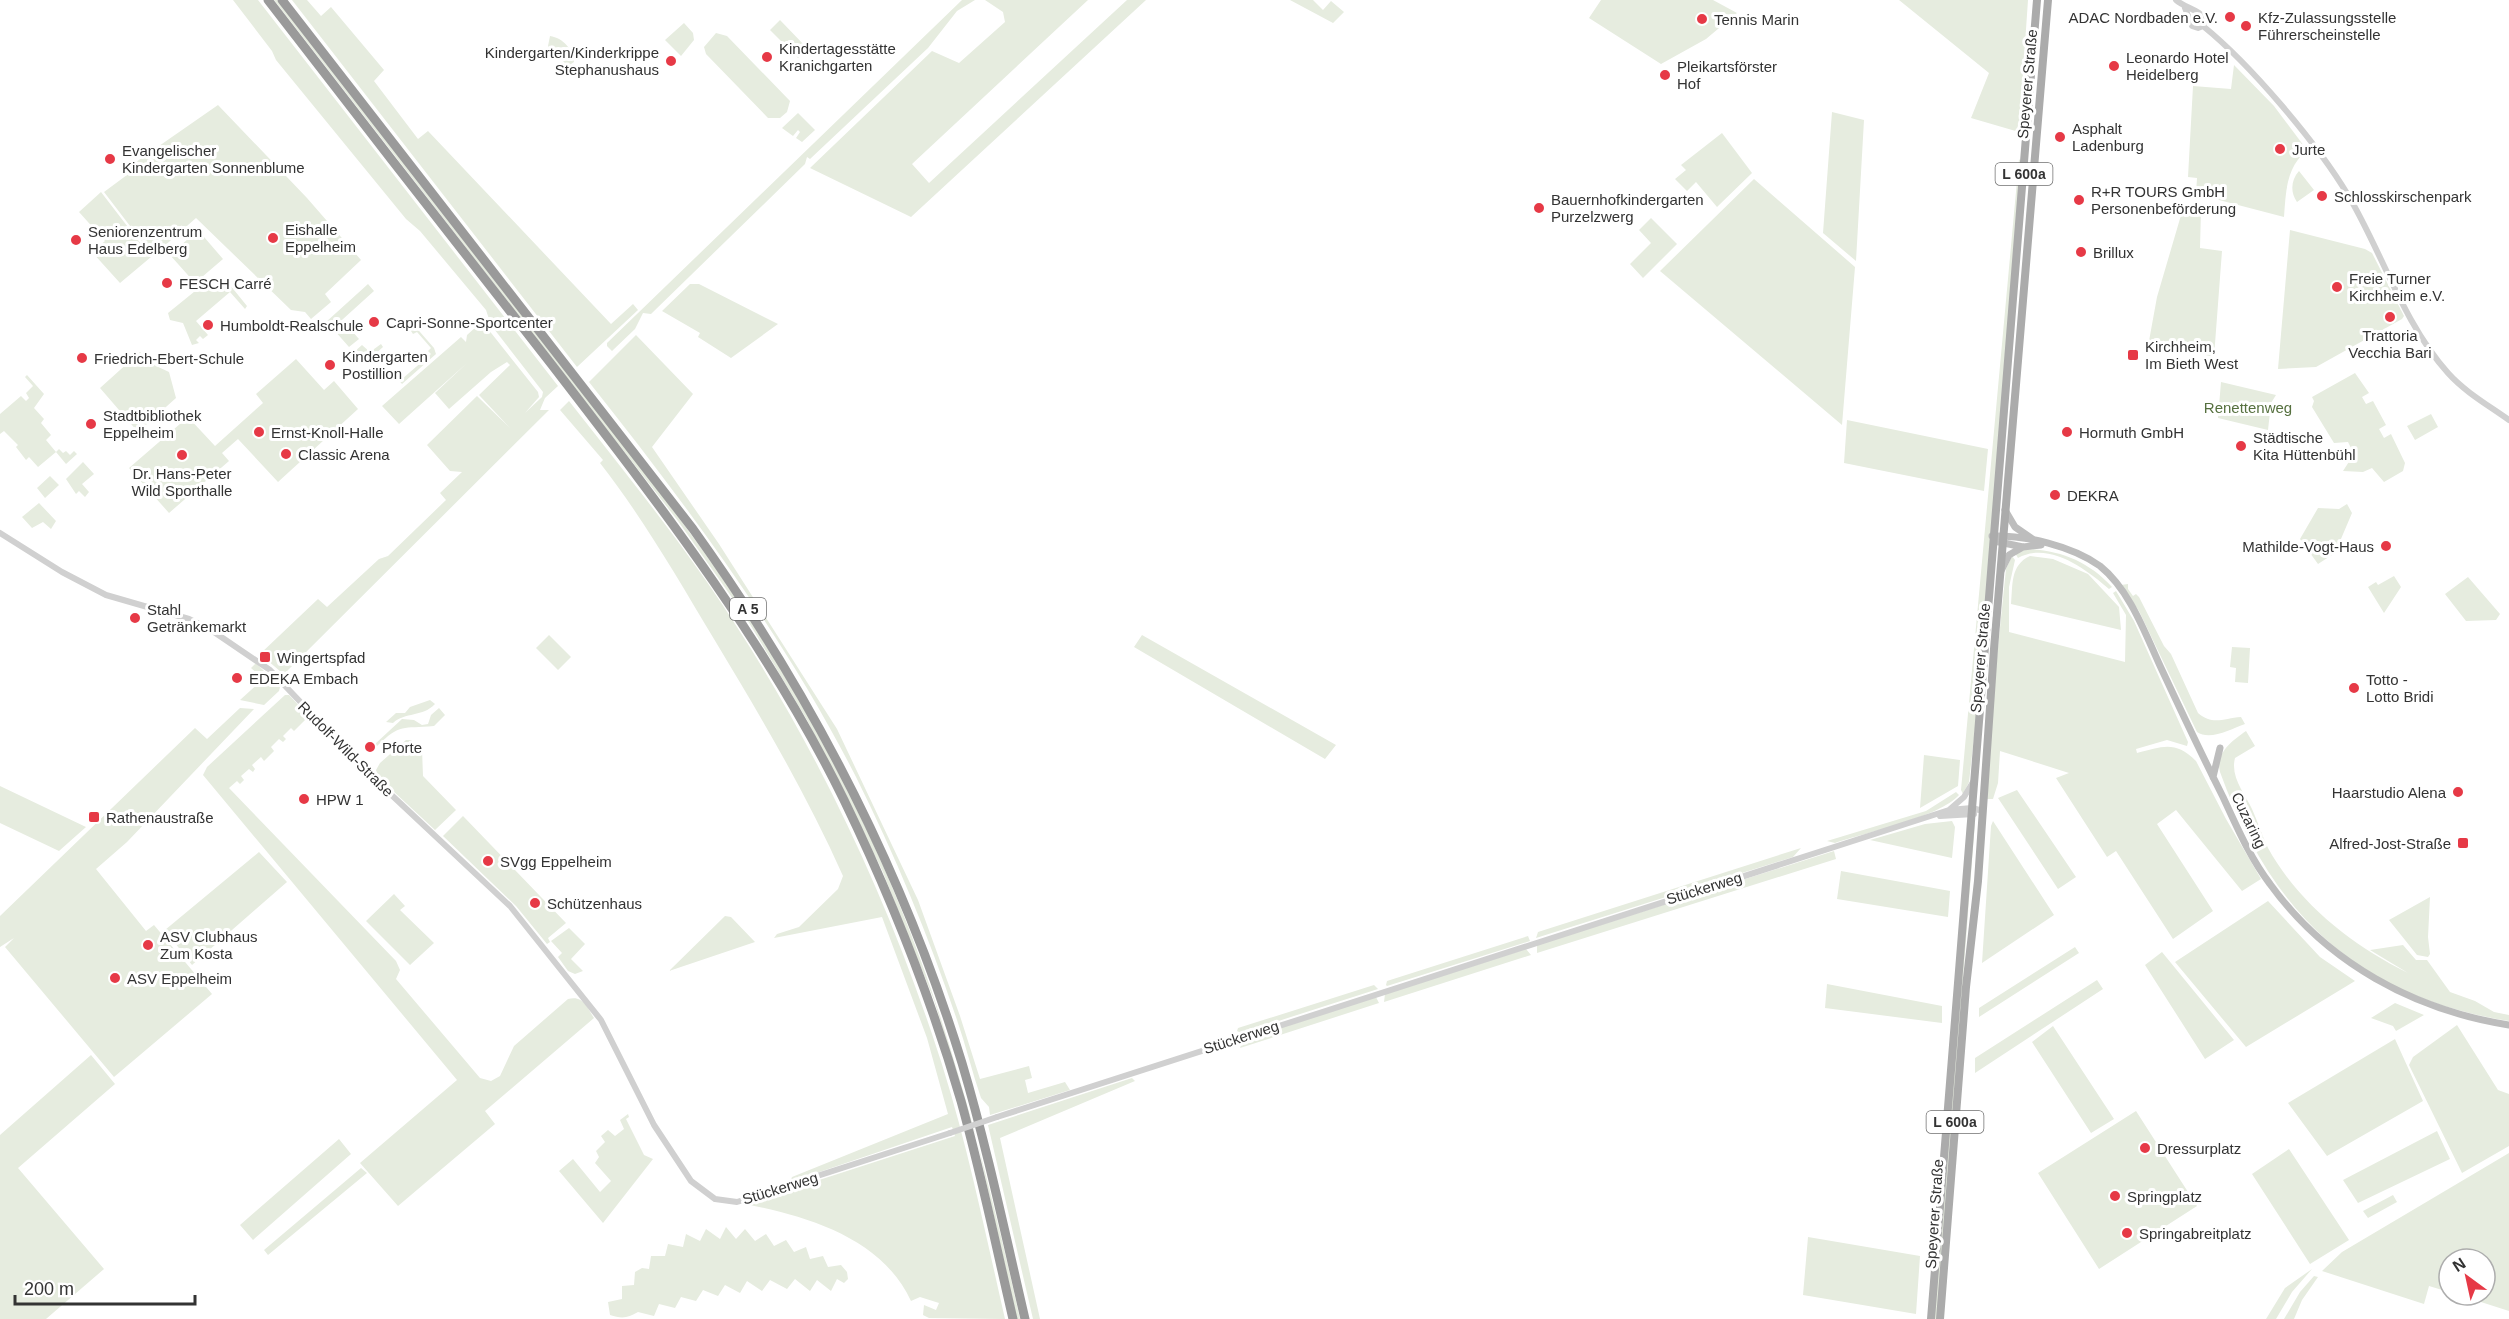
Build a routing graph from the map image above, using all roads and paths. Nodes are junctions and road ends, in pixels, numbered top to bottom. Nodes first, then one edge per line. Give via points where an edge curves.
1 (267, 0) edge
2 (282, 0) edge
3 (2037, 0) edge
4 (2048, 0) edge
5 (2176, 0) edge
6 (2185, 8) junction
7 (2195, 13) junction
8 (2190, 19) junction
9 (2203, 26) junction
10 (2509, 420) edge
11 (2005, 509) junction
12 (0, 533) edge
13 (1992, 536) junction
14 (2003, 540) junction
15 (2036, 542) junction
16 (2047, 544) junction
17 (2023, 547) junction
18 (2000, 574) junction
19 (2220, 748) dead end
20 (2213, 777) junction
21 (1975, 779) junction
22 (1949, 810) junction
23 (1972, 811) junction
24 (1983, 811) junction
25 (1934, 815) junction
26 (2509, 1025) edge
27 (621, 1057) joint
28 (1012, 1319) edge
29 (1025, 1319) edge
30 (1930, 1319) edge
31 (1940, 1319) edge

1 - 28 highway, A 5 via 672,520 741,619 794,706 862,837 920,976 970,1133
2 - 29 highway, A 5 via 688,522 799,692 876,840 937,990 983,1138
3 - 13 main road, Speyerer Straße / L 600a
4 - 11 main road, Speyerer Straße / L 600a
5 - 6 street
6 - 7 street
6 - 8 street
7 - 8 street
7 - 9 street via 2204,16
8 - 9 street via 2195,28
9 - 10 street via 2262,86 2331,170 2368,229 2403,302 2437,360 2466,390
11 - 14 main road, Speyerer Straße / L 600a
11 - 15 main road via 2015,527
12 - 27 street, Rudolf-Wild-Straße via 106,595 189,619 261,662 368,772 505,901 601,1020
13 - 14 main road, Cuzaring
13 - 21 main road, Speyerer Straße / L 600a
14 - 15 main road, Cuzaring
14 - 17 main road, Cuzaring
14 - 18 main road, Speyerer Straße / L 600a
15 - 16 main road, Cuzaring
16 - 17 main road, Cuzaring
16 - 20 main road, Cuzaring via 2086,558 2110,575 2120,588
17 - 18 main road via 2009,555
18 - 24 main road, Speyerer Straße / L 600a
19 - 20 main road
20 - 26 main road, Cuzaring via 2259,869 2285,904 2325,945 2383,984 2417,1000 2453,1013
21 - 22 street via 1964,797
21 - 23 main road, Speyerer Straße / L 600a
22 - 23 street, Stückerweg
22 - 25 street, Stückerweg
23 - 24 street, Stückerweg
23 - 25 street, Stückerweg
23 - 30 main road, Speyerer Straße / L 600a
24 - 31 main road, Speyerer Straße / L 600a
25 - 27 street, Stückerweg, bridge via 738,1202 704,1194 691,1181 654,1125

